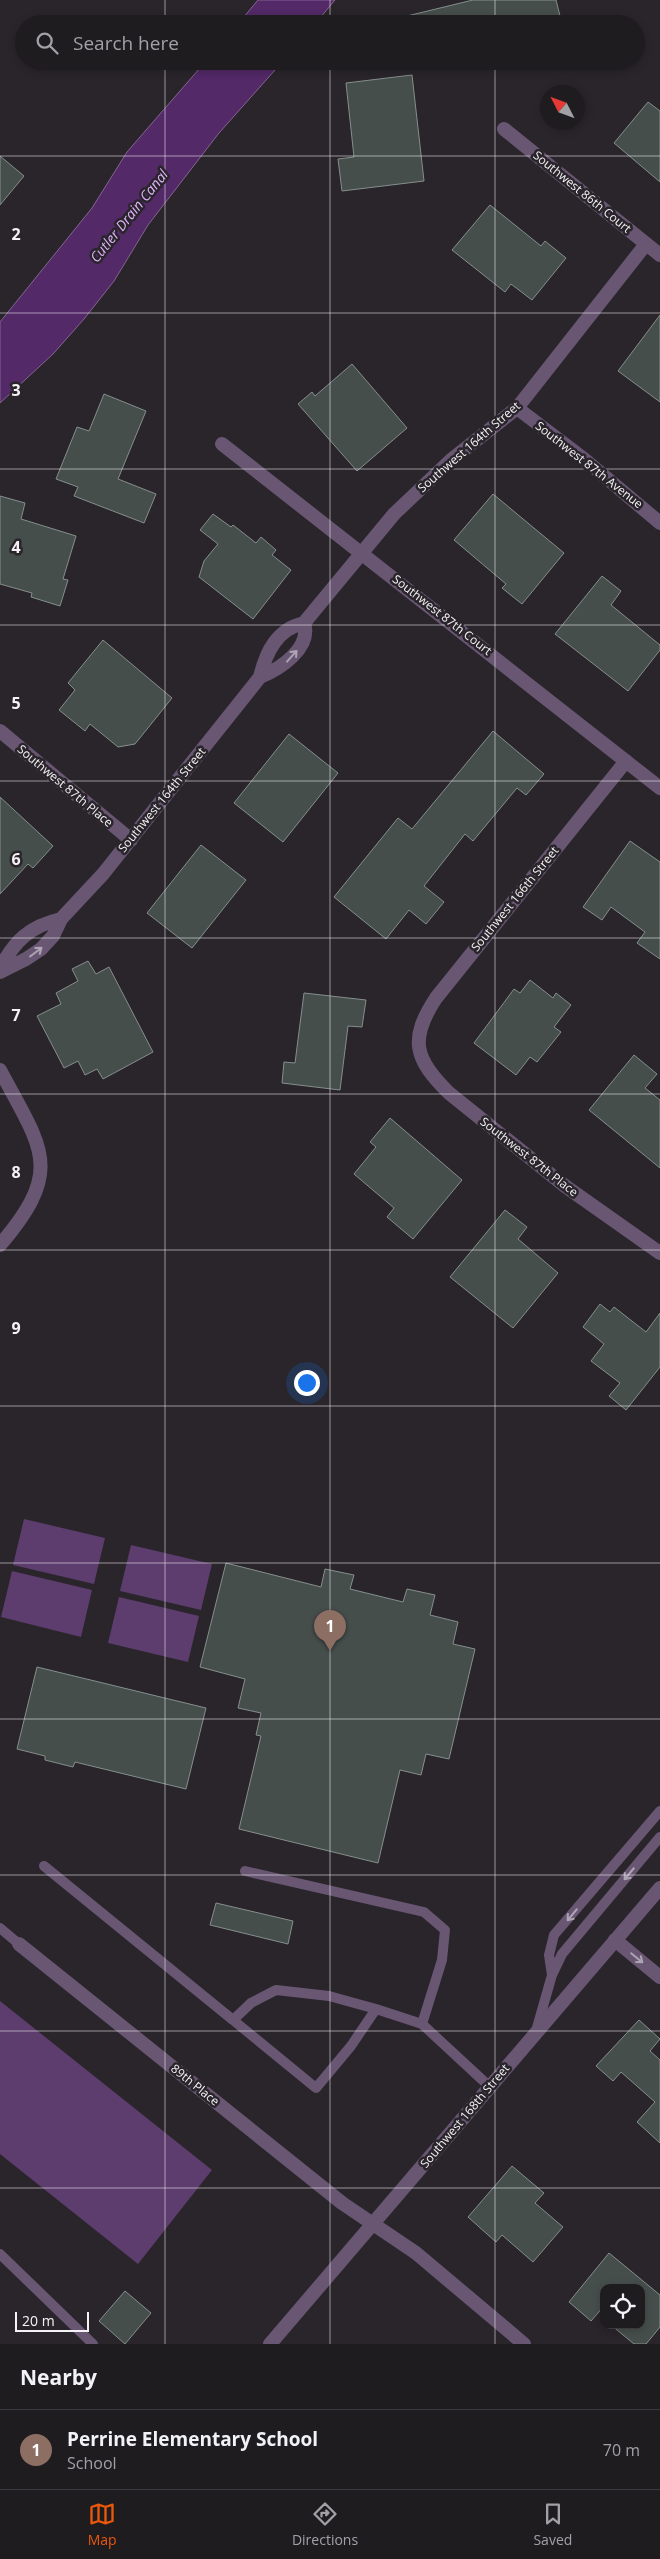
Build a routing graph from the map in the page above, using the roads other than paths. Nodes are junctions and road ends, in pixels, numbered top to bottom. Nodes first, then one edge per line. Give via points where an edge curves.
1 (504, 129) dead end
2 (646, 244) junction
3 (660, 255) edge
4 (517, 408) junction
5 (222, 444) dead end
6 (660, 522) edge
7 (361, 552) junction
8 (304, 623) junction
9 (260, 677) junction
10 (0, 731) edge
11 (626, 761) junction
12 (660, 788) edge
13 (130, 840) junction
14 (61, 919) junction
15 (0, 970) edge
16 (418, 1044) joint
17 (0, 1070) edge
18 (0, 1246) edge
19 (660, 1253) edge
20 (660, 1810) edge
21 (660, 1837) edge
22 (44, 1866) dead end
23 (245, 1872) dead end
24 (660, 1888) edge
25 (0, 1928) edge
26 (615, 1940) junction
27 (19, 1944) joint
28 (552, 1975) junction
29 (660, 1977) edge
30 (376, 2009) junction
31 (233, 2020) junction
32 (422, 2024) junction
33 (535, 2034) junction
34 (490, 2086) junction
35 (372, 2225) junction
36 (0, 2254) edge
37 (93, 2344) edge
38 (270, 2344) edge
39 (524, 2344) edge

1 - 2 street, Southwest 86th Court
2 - 3 street, Southwest 86th Court
2 - 4 street, Southwest 164th Street
4 - 6 street, Southwest 87th Avenue
4 - 7 street, Southwest 164th Street via 451,460 394,514
5 - 7 street, Southwest 87th Court
7 - 8 street, Southwest 164th Street
7 - 11 street, Southwest 87th Court
8 - 9 street, Southwest 164th Street via 291,626 279,636 264,660
9 -> 8 street, Southwest 164th Street via 277,671 296,651 307,631
9 - 13 street, Southwest 164th Street
10 - 13 street, Southwest 87th Place
11 - 12 street, Southwest 87th Court
11 - 16 street, Southwest 166th Street via 436,998 420,1027
13 - 14 street, Southwest 164th Street
15 -> 14 street, Southwest 164th Street via 12,968 41,949 53,936
14 - 15 street, Southwest 164th Street via 46,922 17,940
16 - 19 street, Southwest 87th Place via 423,1061 449,1094 565,1186
17 - 18 street via 30,1126 42,1162 41,1177 31,1203
20 -> 28 lane via 554,1935 549,1955
21 -> 28 lane via 562,1954
22 - 31 lane
23 - 32 lane via 424,1912 445,1930 442,1960
24 - 26 street, Southwest 168th Street
25 - 27 lane
26 -> 29 street
26 - 33 street, Southwest 168th Street
27 - 35 street, 89th Place
28 - 33 lane
30 - 31 lane via 329,1996 276,1990 251,2003
30 - 31 lane via 316,2088
30 - 32 lane
32 - 34 lane
33 - 34 street, Southwest 168th Street
34 - 35 street, Southwest 168th Street
35 - 38 street, Southwest 168th Street
35 - 39 street, 89th Place via 416,2253
36 - 37 lane

